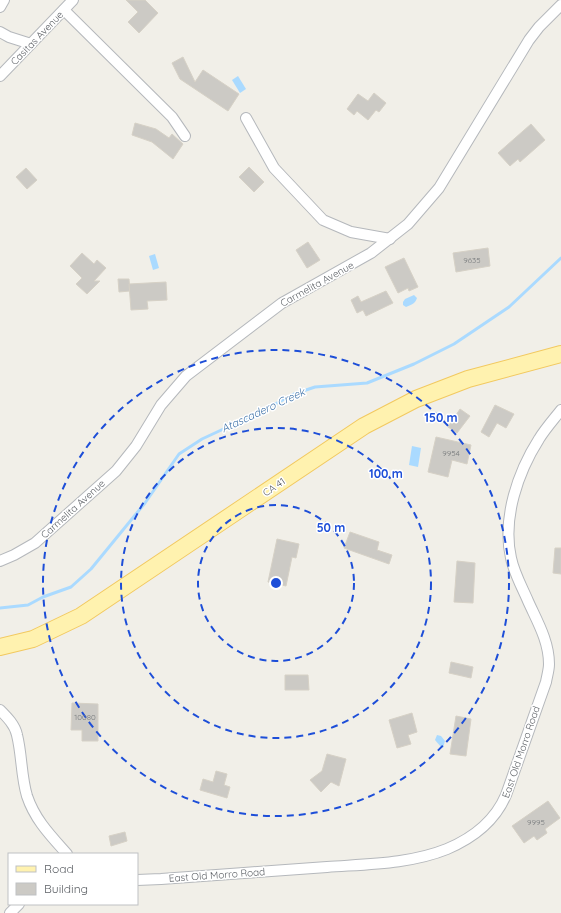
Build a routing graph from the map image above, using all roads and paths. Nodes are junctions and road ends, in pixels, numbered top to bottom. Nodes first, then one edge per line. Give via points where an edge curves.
1 (4, 0) edge
2 (73, 0) edge
3 (561, 4) edge
4 (0, 7) edge
5 (64, 10) junction
6 (0, 32) edge
7 (31, 44) junction
8 (0, 76) edge
9 (246, 118) dead end
10 (185, 136) dead end
11 (390, 239) junction
12 (561, 354) edge
13 (561, 410) edge
14 (0, 561) edge
15 (0, 647) edge
16 (0, 710) edge
17 (66, 853) edge
18 (138, 880) edge
19 (18, 905) edge
20 (10, 913) edge

1 - 4 street
2 - 5 street, Casitas Avenue
3 - 11 street, Carmelita Avenue via 529,40 439,188 408,224
5 - 7 street, Casitas Avenue
5 - 10 street via 172,117
6 - 7 street via 9,38
7 - 8 street, Casitas Avenue
9 - 11 street via 274,168 323,220 351,232
11 - 14 street, Carmelita Avenue via 345,269 282,303 186,376 161,404 136,446 116,471 35,543
12 - 15 main road, CA 41 / CA 41 via 468,379 410,402 364,426 81,616 33,639
13 - 18 street, East Old Morro Road via 539,438 528,458 521,473 510,517 509,544 514,568 544,636 549,665 546,682 506,795 493,818 480,831 465,840 447,849 414,858 367,864
16 - 17 street via 17,734 23,777 32,809 39,822
19 - 20 street

